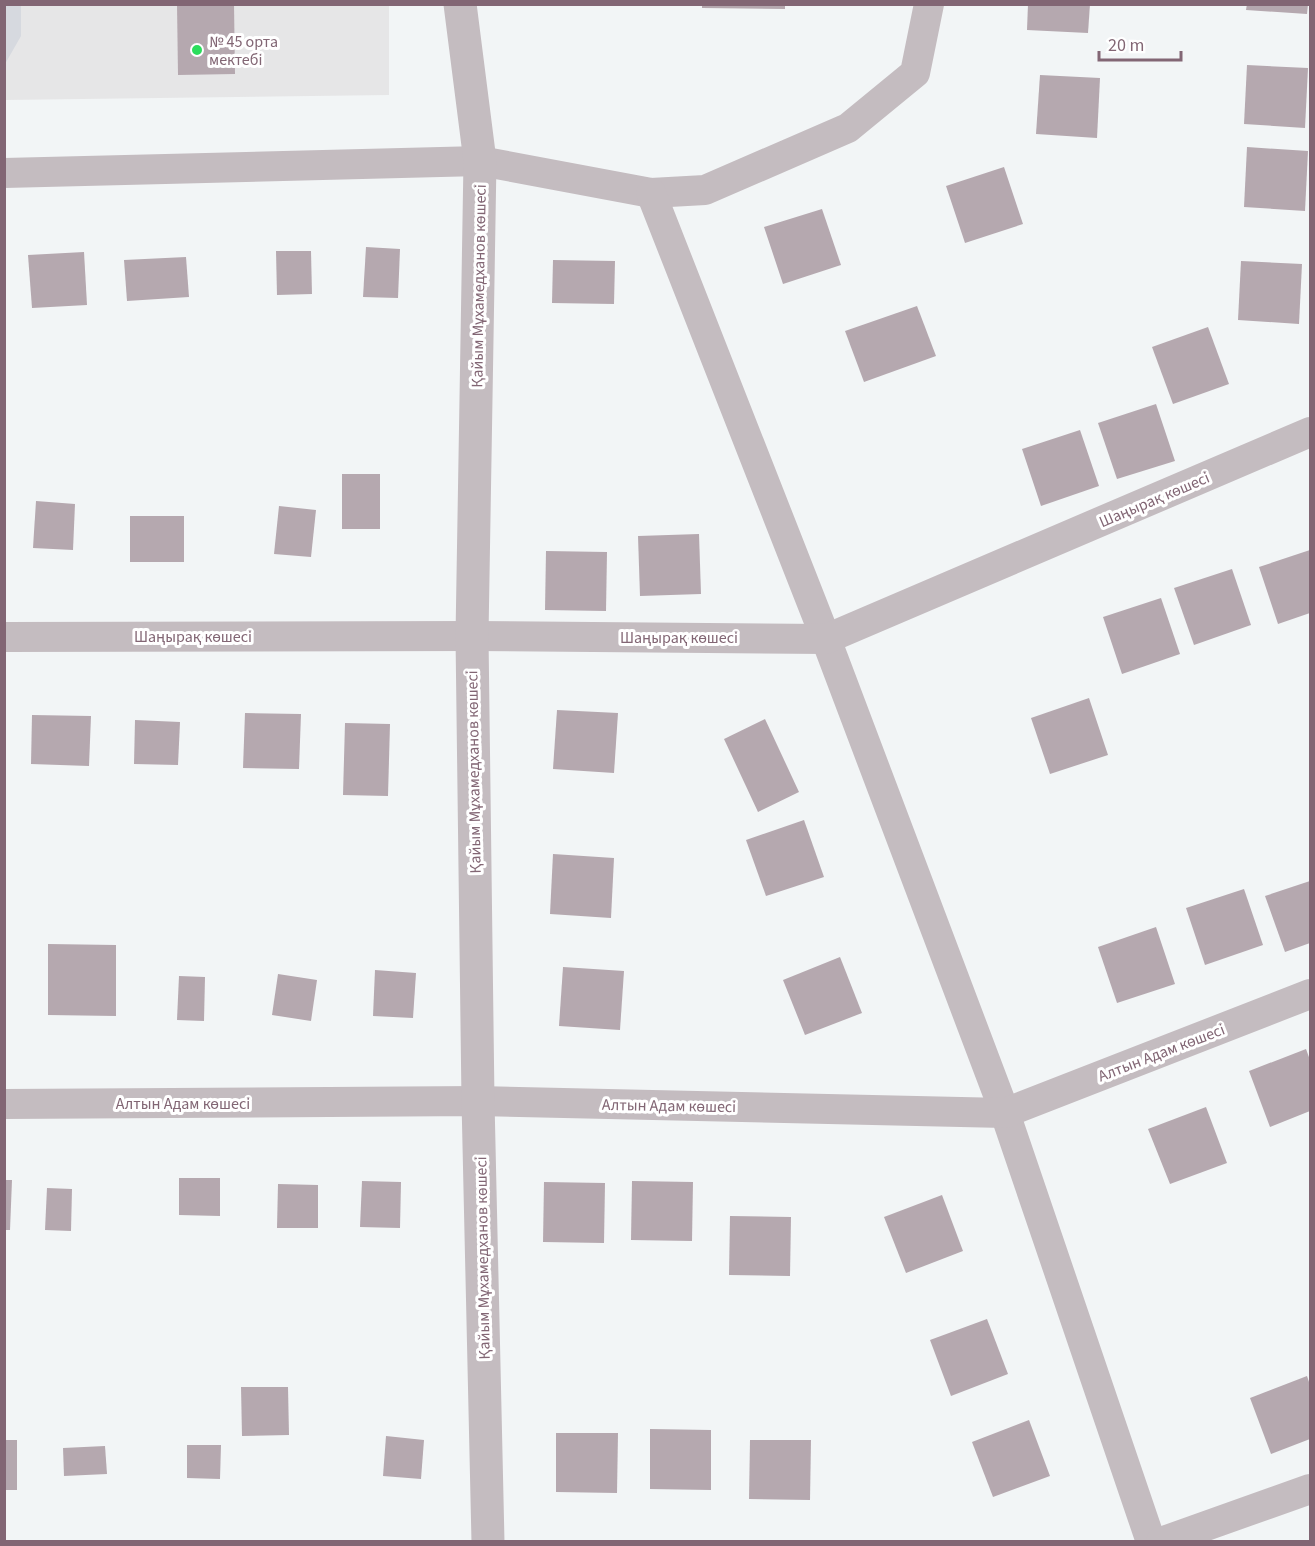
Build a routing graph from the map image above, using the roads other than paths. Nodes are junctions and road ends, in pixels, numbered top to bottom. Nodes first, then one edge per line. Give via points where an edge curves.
1 (460, 4) edge
2 (929, 4) edge
3 (480, 161) junction
4 (4, 173) edge
5 (651, 193) junction
6 (1311, 432) edge
7 (472, 636) junction
8 (4, 637) edge
9 (826, 639) junction
10 (1311, 994) edge
11 (478, 1101) junction
12 (4, 1104) edge
13 (1005, 1113) junction
14 (1311, 1489) edge
15 (488, 1542) edge
16 (1151, 1542) edge
17 (1161, 1542) edge

1 - 3 street, Қайым Мұхамедханов көшесі
2 - 5 street via 915,73 848,128 705,190
3 - 4 street
3 - 5 street
3 - 7 street, Қайым Мұхамедханов көшесі
5 - 9 street
6 - 9 street, Шаңырақ көшесі
7 - 8 street, Шаңырақ көшесі
7 - 9 street, Шаңырақ көшесі
7 - 11 street, Қайым Мұхамедханов көшесі
9 - 13 street
10 - 13 street, Алтын Адам көшесі
11 - 12 street, Алтын Адам көшесі
11 - 13 street, Алтын Адам көшесі
11 - 15 street, Қайым Мұхамедханов көшесі
13 - 16 street
14 - 17 street

